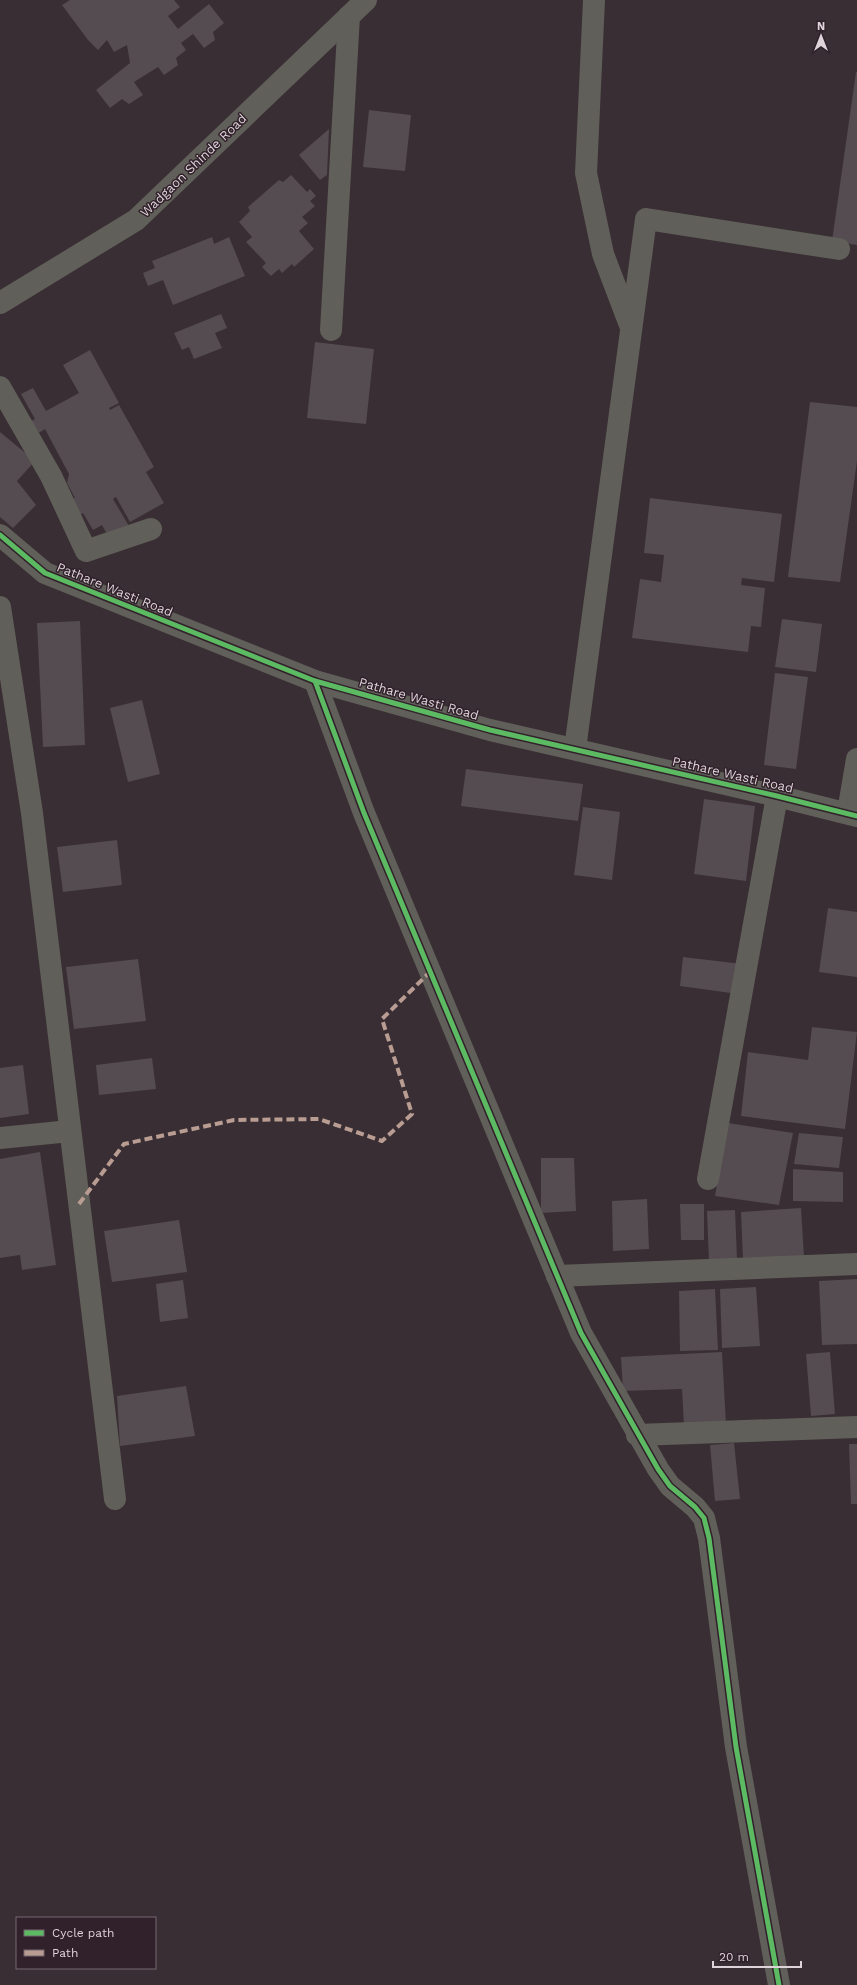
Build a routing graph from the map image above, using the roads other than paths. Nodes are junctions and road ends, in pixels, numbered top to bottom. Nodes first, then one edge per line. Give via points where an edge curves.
1 (366, 0) edge
2 (594, 0) edge
3 (349, 16) junction
4 (839, 250) dead end
5 (0, 303) edge
6 (632, 328) junction
7 (331, 330) dead end
8 (0, 387) edge
9 (151, 529) dead end
10 (0, 534) edge
11 (0, 607) edge
12 (315, 681) junction
13 (575, 749) junction
14 (857, 759) edge
15 (777, 796) junction
16 (852, 814) edge
17 (70, 1131) junction
18 (0, 1138) edge
19 (708, 1179) dead end
20 (857, 1264) edge
21 (557, 1276) junction
22 (857, 1427) edge
23 (637, 1435) junction
24 (115, 1499) dead end
25 (779, 1985) edge

1 - 3 street, Wadgaon Shinde Road
2 - 6 street via 586,173 603,254
3 - 5 street, Wadgaon Shinde Road via 136,220
3 - 7 street
4 - 6 street via 646,219
6 - 13 street
8 - 9 street via 51,476 86,551
10 - 12 street, Pathare Wasti Road via 45,573
11 - 17 street via 32,813
12 - 13 street, Pathare Wasti Road via 490,730
12 - 21 street via 367,820
13 - 15 street, Pathare Wasti Road
14 - 16 street
15 - 16 street, Pathare Wasti Road
15 - 19 street
17 - 18 street
17 - 24 street
20 - 21 street
21 - 23 street via 581,1333
22 - 23 street
23 - 25 street via 670,1486 704,1518 709,1538 736,1747

